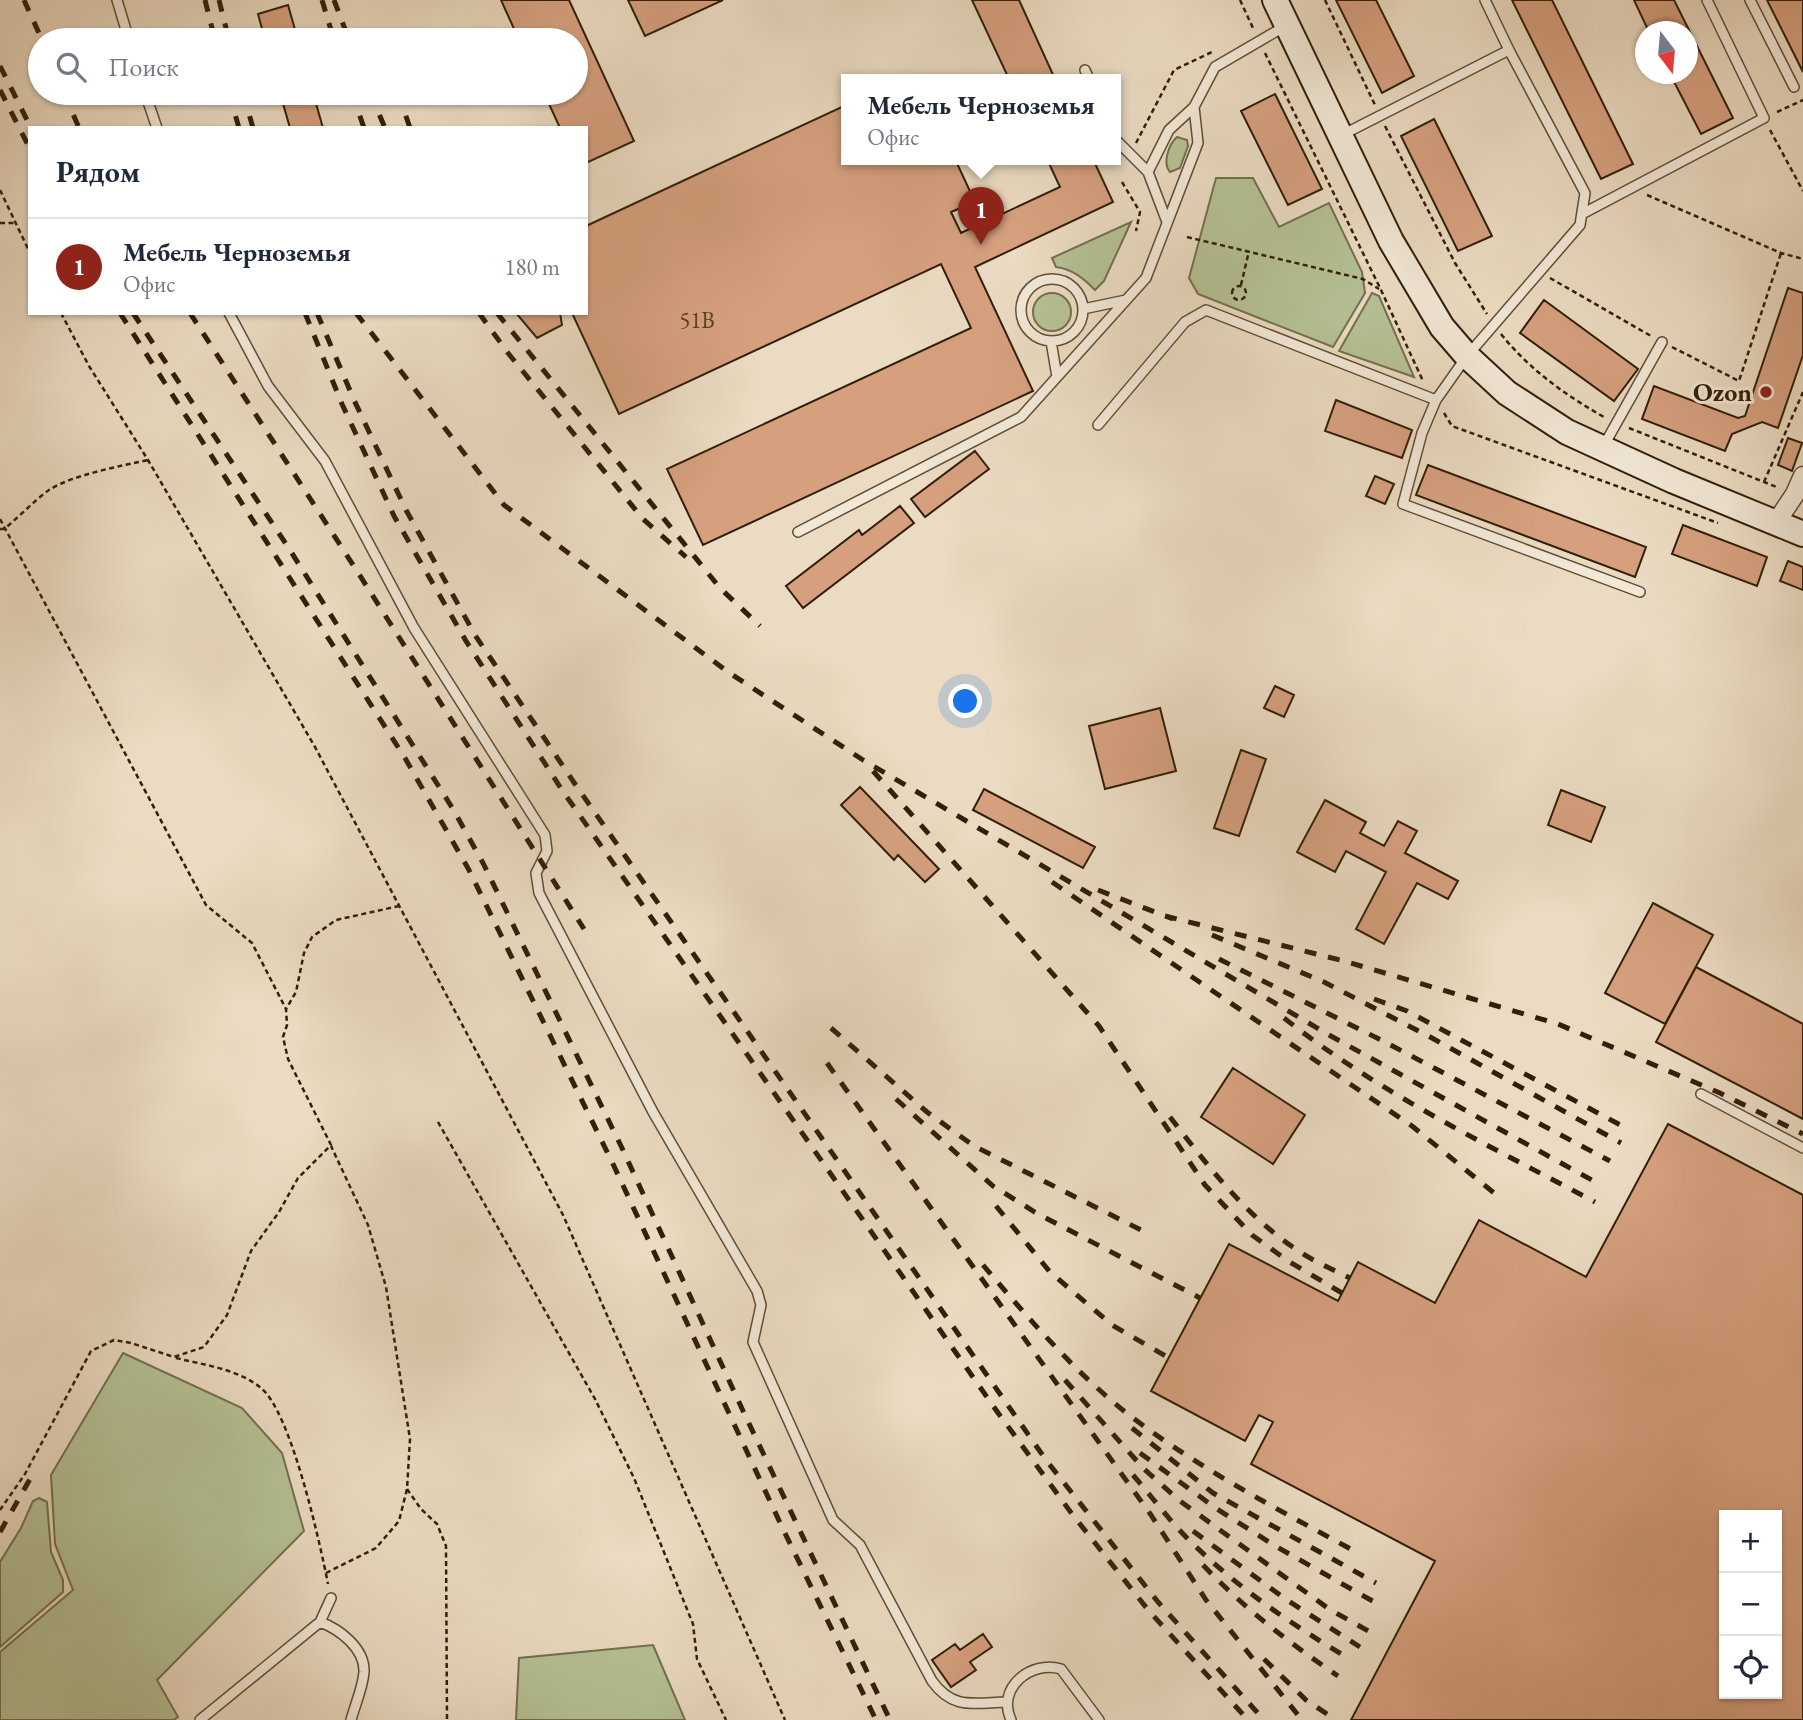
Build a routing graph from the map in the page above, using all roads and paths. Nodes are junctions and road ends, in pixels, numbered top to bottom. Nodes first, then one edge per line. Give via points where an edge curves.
1 (117, 0) edge
2 (1240, 0) edge
3 (1275, 0) edge
4 (1485, 0) edge
5 (1707, 0) edge
6 (1750, 0) edge
7 (1287, 25) junction
8 (125, 28) edge
9 (1259, 40) junction
10 (1220, 48) dead end
11 (1509, 50) junction
12 (1794, 87) dead end
13 (1803, 100) edge
14 (149, 105) edge
15 (1194, 107) junction
16 (1764, 118) junction
17 (156, 126) edge
18 (1339, 136) junction
19 (1121, 145) edge
20 (1130, 154) junction
21 (1148, 172) junction
22 (1122, 182) dead end
23 (1630, 188) junction
24 (0, 190) edge
25 (1803, 191) edge
26 (1582, 214) junction
27 (0, 223) edge
28 (14, 223) junction
29 (1167, 223) junction
30 (1136, 231) dead end
31 (1187, 237) dead end
32 (28, 249) edge
33 (1249, 251) junction
34 (1782, 253) junction
35 (1803, 259) edge
36 (1540, 273) junction
37 (1241, 285) junction
38 (1381, 290) junction
39 (1126, 300) junction
40 (1083, 309) junction
41 (62, 315) edge
42 (230, 315) edge
43 (1051, 341) junction
44 (1662, 342) junction
45 (1467, 356) junction
46 (1057, 377) junction
47 (1803, 392) edge
48 (1436, 400) junction
49 (1098, 425) dead end
50 (1603, 449) junction
51 (148, 460) junction
52 (1803, 475) edge
53 (1764, 482) dead end
54 (0, 519) edge
55 (1775, 524) junction
56 (1725, 526) dead end
57 (2, 529) edge
58 (798, 533) dead end
59 (1803, 534) edge
60 (1640, 592) dead end
61 (399, 906) junction
62 (286, 1009) junction
63 (1701, 1094) dead end
64 (438, 1122) dead end
65 (331, 1145) junction
66 (1803, 1148) edge
67 (174, 1357) junction
68 (407, 1489) junction
69 (0, 1510) edge
70 (326, 1573) junction
71 (331, 1598) joint
72 (320, 1622) junction
73 (1006, 1702) junction
74 (203, 1719) edge
75 (351, 1720) edge
76 (447, 1720) edge
77 (726, 1720) edge
78 (785, 1720) edge
79 (1011, 1720) edge
80 (1099, 1720) edge

1 - 8 lane
2 - 9 path
3 - 7 main road
4 - 11 lane
5 - 16 lane
6 - 12 lane
7 - 9 lane
7 - 18 main road
9 - 15 lane via 1215,67
9 - 38 path
10 - 20 path via 1174,70
11 - 18 lane
11 - 26 lane via 1585,193
13 - 16 path
14 - 17 lane
15 - 21 lane via 1169,131
15 - 29 lane via 1198,143
16 - 23 lane
16 - 25 path
18 - 45 main road via 1419,292
19 - 20 lane
20 - 21 lane
21 - 29 lane
22 - 30 path via 1140,212
23 - 26 lane
23 - 34 path
24 - 28 path
26 - 36 lane via 1580,225
27 - 28 path
28 - 32 path
29 - 39 lane via 1146,278
31 - 33 path
33 - 37 path
33 - 38 path via 1363,279
34 - 35 path
34 - 44 path via 1739,381
36 - 44 path
36 - 45 lane
37 - 37 path via 1232,292 1237,300 1246,294
38 - 48 path
39 - 40 lane
39 - 46 lane
40 - 43 lane via 1077,327
40 - 43 lane via 1076,290 1060,280 1040,281 1031,287 1022,305 1025,325 1041,339
41 - 51 path
42 - 73 lane via 268,386 325,461 414,628 545,835 547,850 536,873 539,892 653,1112 757,1291 761,1305 753,1342 833,1520 860,1545 942,1694 969,1703
43 - 46 lane
44 - 50 lane
45 - 48 lane
45 - 50 main road via 1540,417
46 - 58 lane via 1021,417
47 - 53 path
48 - 49 lane via 1206,310 1185,322
48 - 56 path via 1452,426
48 - 60 lane via 1422,433 1404,504
50 - 55 main road
51 - 57 path via 98,471 50,489
51 - 61 path via 315,747
52 - 55 street
54 - 57 path
55 - 59 main road
57 - 62 path via 206,905 252,943
61 - 62 path via 336,920 312,937 296,992
61 - 78 path via 563,1214
62 - 65 path via 283,1037 288,1059
63 - 66 lane
64 - 77 path via 595,1399 634,1478 693,1623 697,1659
65 - 67 path via 298,1178 251,1251 227,1315 204,1347
65 - 68 path via 369,1225 386,1287 410,1439
67 - 69 path via 114,1340 91,1351 25,1474
67 - 70 path via 234,1372 263,1389 287,1428
68 - 70 path via 398,1521 376,1548
68 - 76 path via 437,1524 446,1546
70 - 71 path
71 - 72 lane
72 - 74 lane
72 - 75 lane via 335,1628 360,1654 364,1672
73 - 79 lane
73 - 80 lane via 1024,1676 1051,1666 1061,1669

